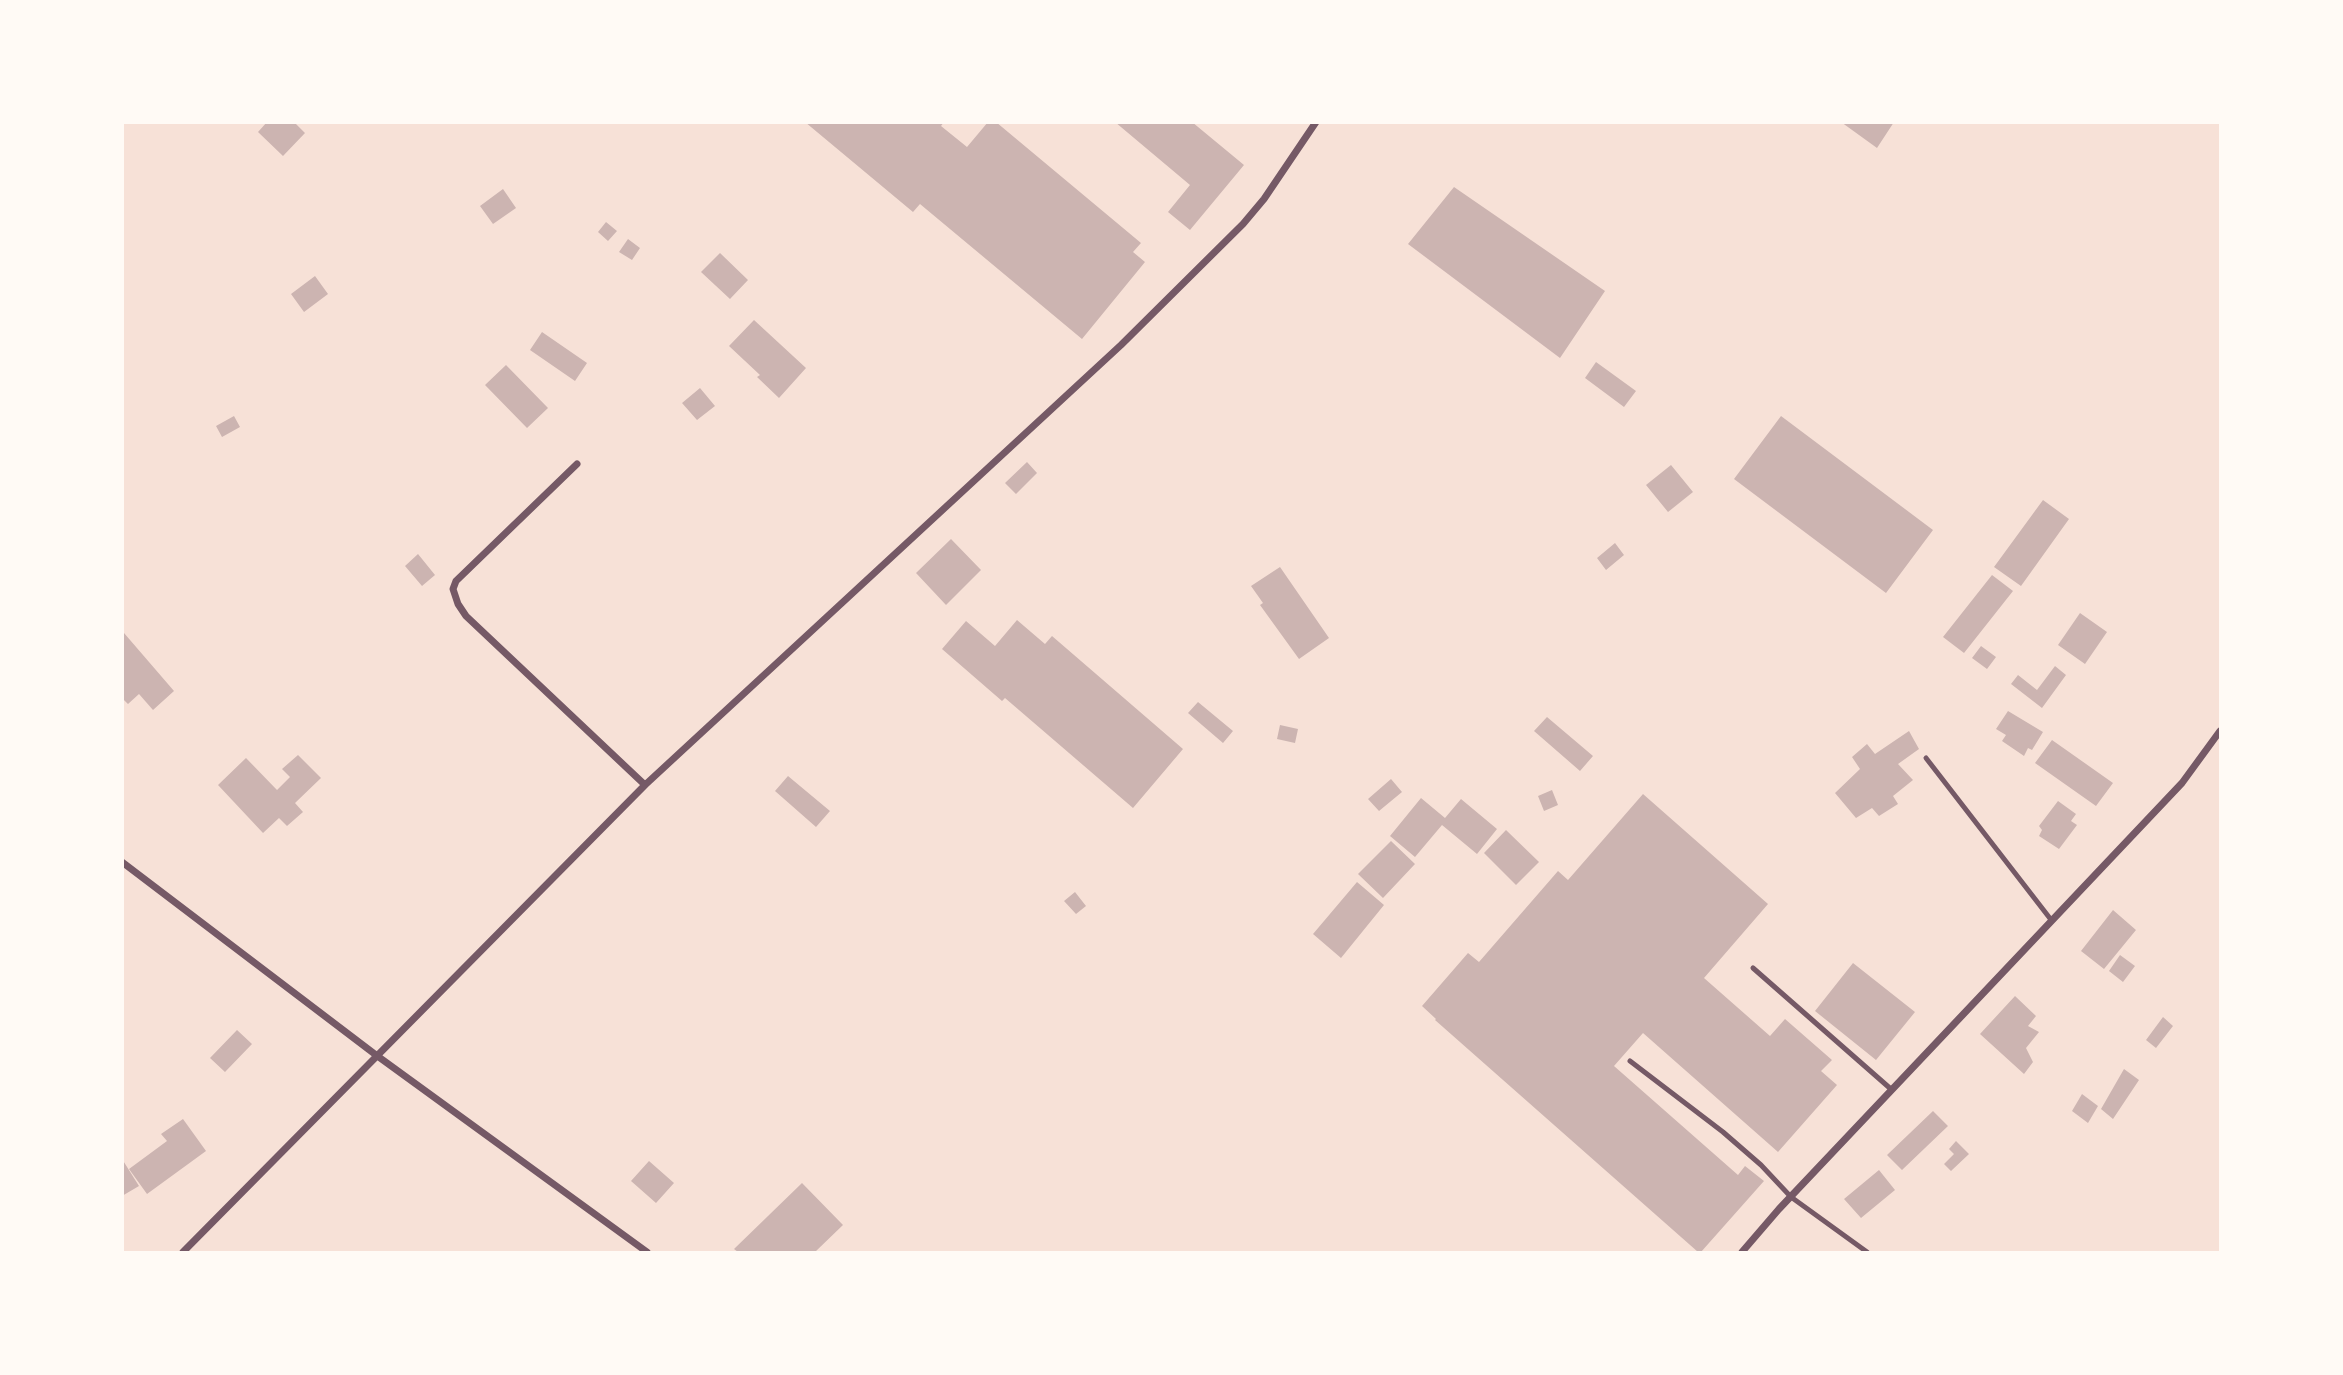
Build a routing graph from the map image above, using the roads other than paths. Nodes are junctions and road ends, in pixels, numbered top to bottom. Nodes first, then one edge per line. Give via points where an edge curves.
1 (1316, 122) edge
2 (577, 464) dead end
3 (2221, 731) edge
4 (1926, 758) dead end
5 (645, 785) junction
6 (122, 862) edge
7 (2052, 921) junction
8 (1753, 968) dead end
9 (376, 1055) junction
10 (1630, 1061) dead end
11 (1892, 1090) junction
12 (1791, 1197) junction
13 (183, 1252) edge
14 (647, 1252) edge
15 (1742, 1252) edge
16 (1867, 1252) edge

1 - 5 street via 1264,200 1130,336
2 - 5 street via 456,581 453,589 466,616
3 - 7 street via 2182,783
4 - 7 lane
5 - 9 street
6 - 9 street
7 - 11 street
8 - 11 lane
9 - 13 street
9 - 14 street
10 - 12 lane via 1723,1132
11 - 12 street
12 - 15 street
12 - 16 lane

